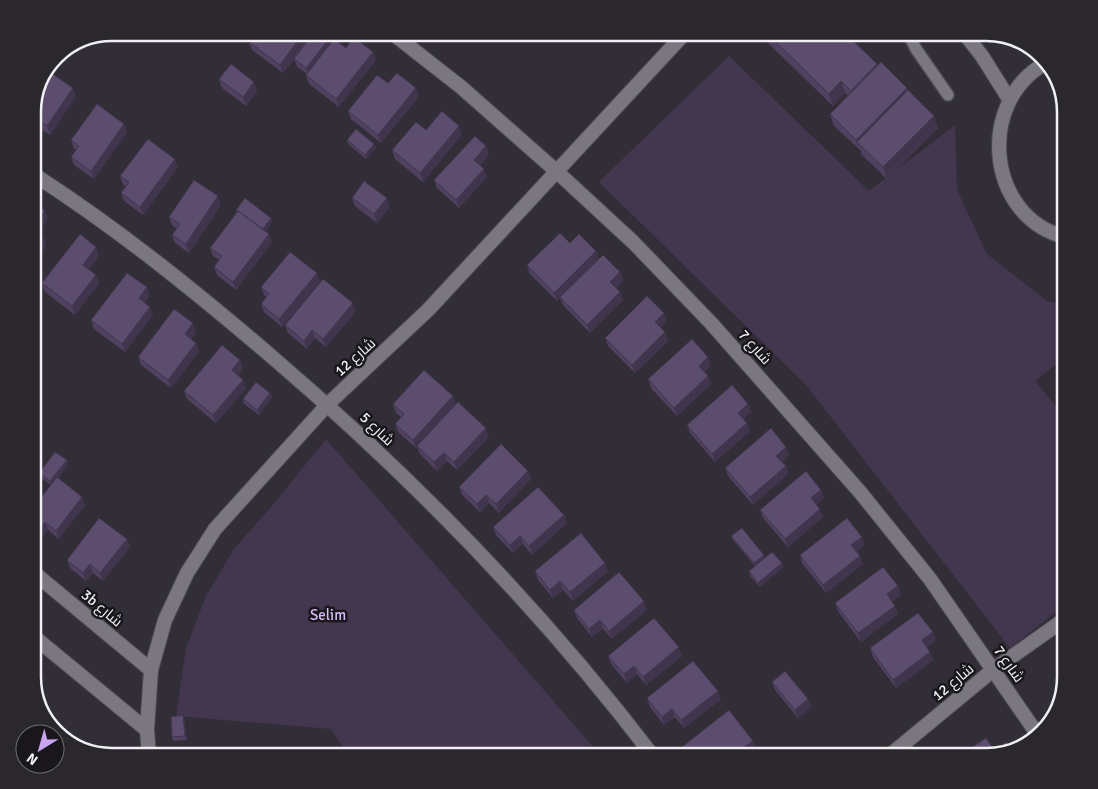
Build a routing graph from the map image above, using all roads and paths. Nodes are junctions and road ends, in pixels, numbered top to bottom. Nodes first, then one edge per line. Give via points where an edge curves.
1 (403, 41) edge
2 (676, 41) edge
3 (913, 41) edge
4 (971, 41) edge
5 (1041, 67) edge
6 (948, 95) dead end
7 (1009, 99) junction
8 (555, 170) junction
9 (41, 180) edge
10 (1057, 233) edge
11 (328, 404) junction
12 (41, 579) edge
13 (1057, 625) edge
14 (41, 643) edge
15 (150, 670) junction
16 (993, 670) junction
17 (1034, 729) edge
18 (147, 730) junction
19 (148, 748) edge
20 (646, 748) edge
21 (899, 748) edge

1 - 8 street, شارع 7
2 - 8 street, شارع 12
3 - 6 lane
4 - 7 street
5 - 7 street via 1022,82
7 - 10 street via 1001,121 998,144 1000,168 1022,209 1039,225
8 - 11 street, شارع 12 via 421,317
8 - 16 street, شارع 7 via 633,242 786,406 930,579
9 - 11 street, شارع 5 via 203,297
11 - 15 street, شارع 12 via 215,529 187,572 165,620
11 - 20 street, شارع 5 via 478,553
12 - 15 street, 3b شارع
13 - 16 street, شارع 12
14 - 18 street
15 - 18 street, شارع 12
16 - 17 street, شارع 7
16 - 21 street, شارع 12
18 - 19 street, شارع 12

